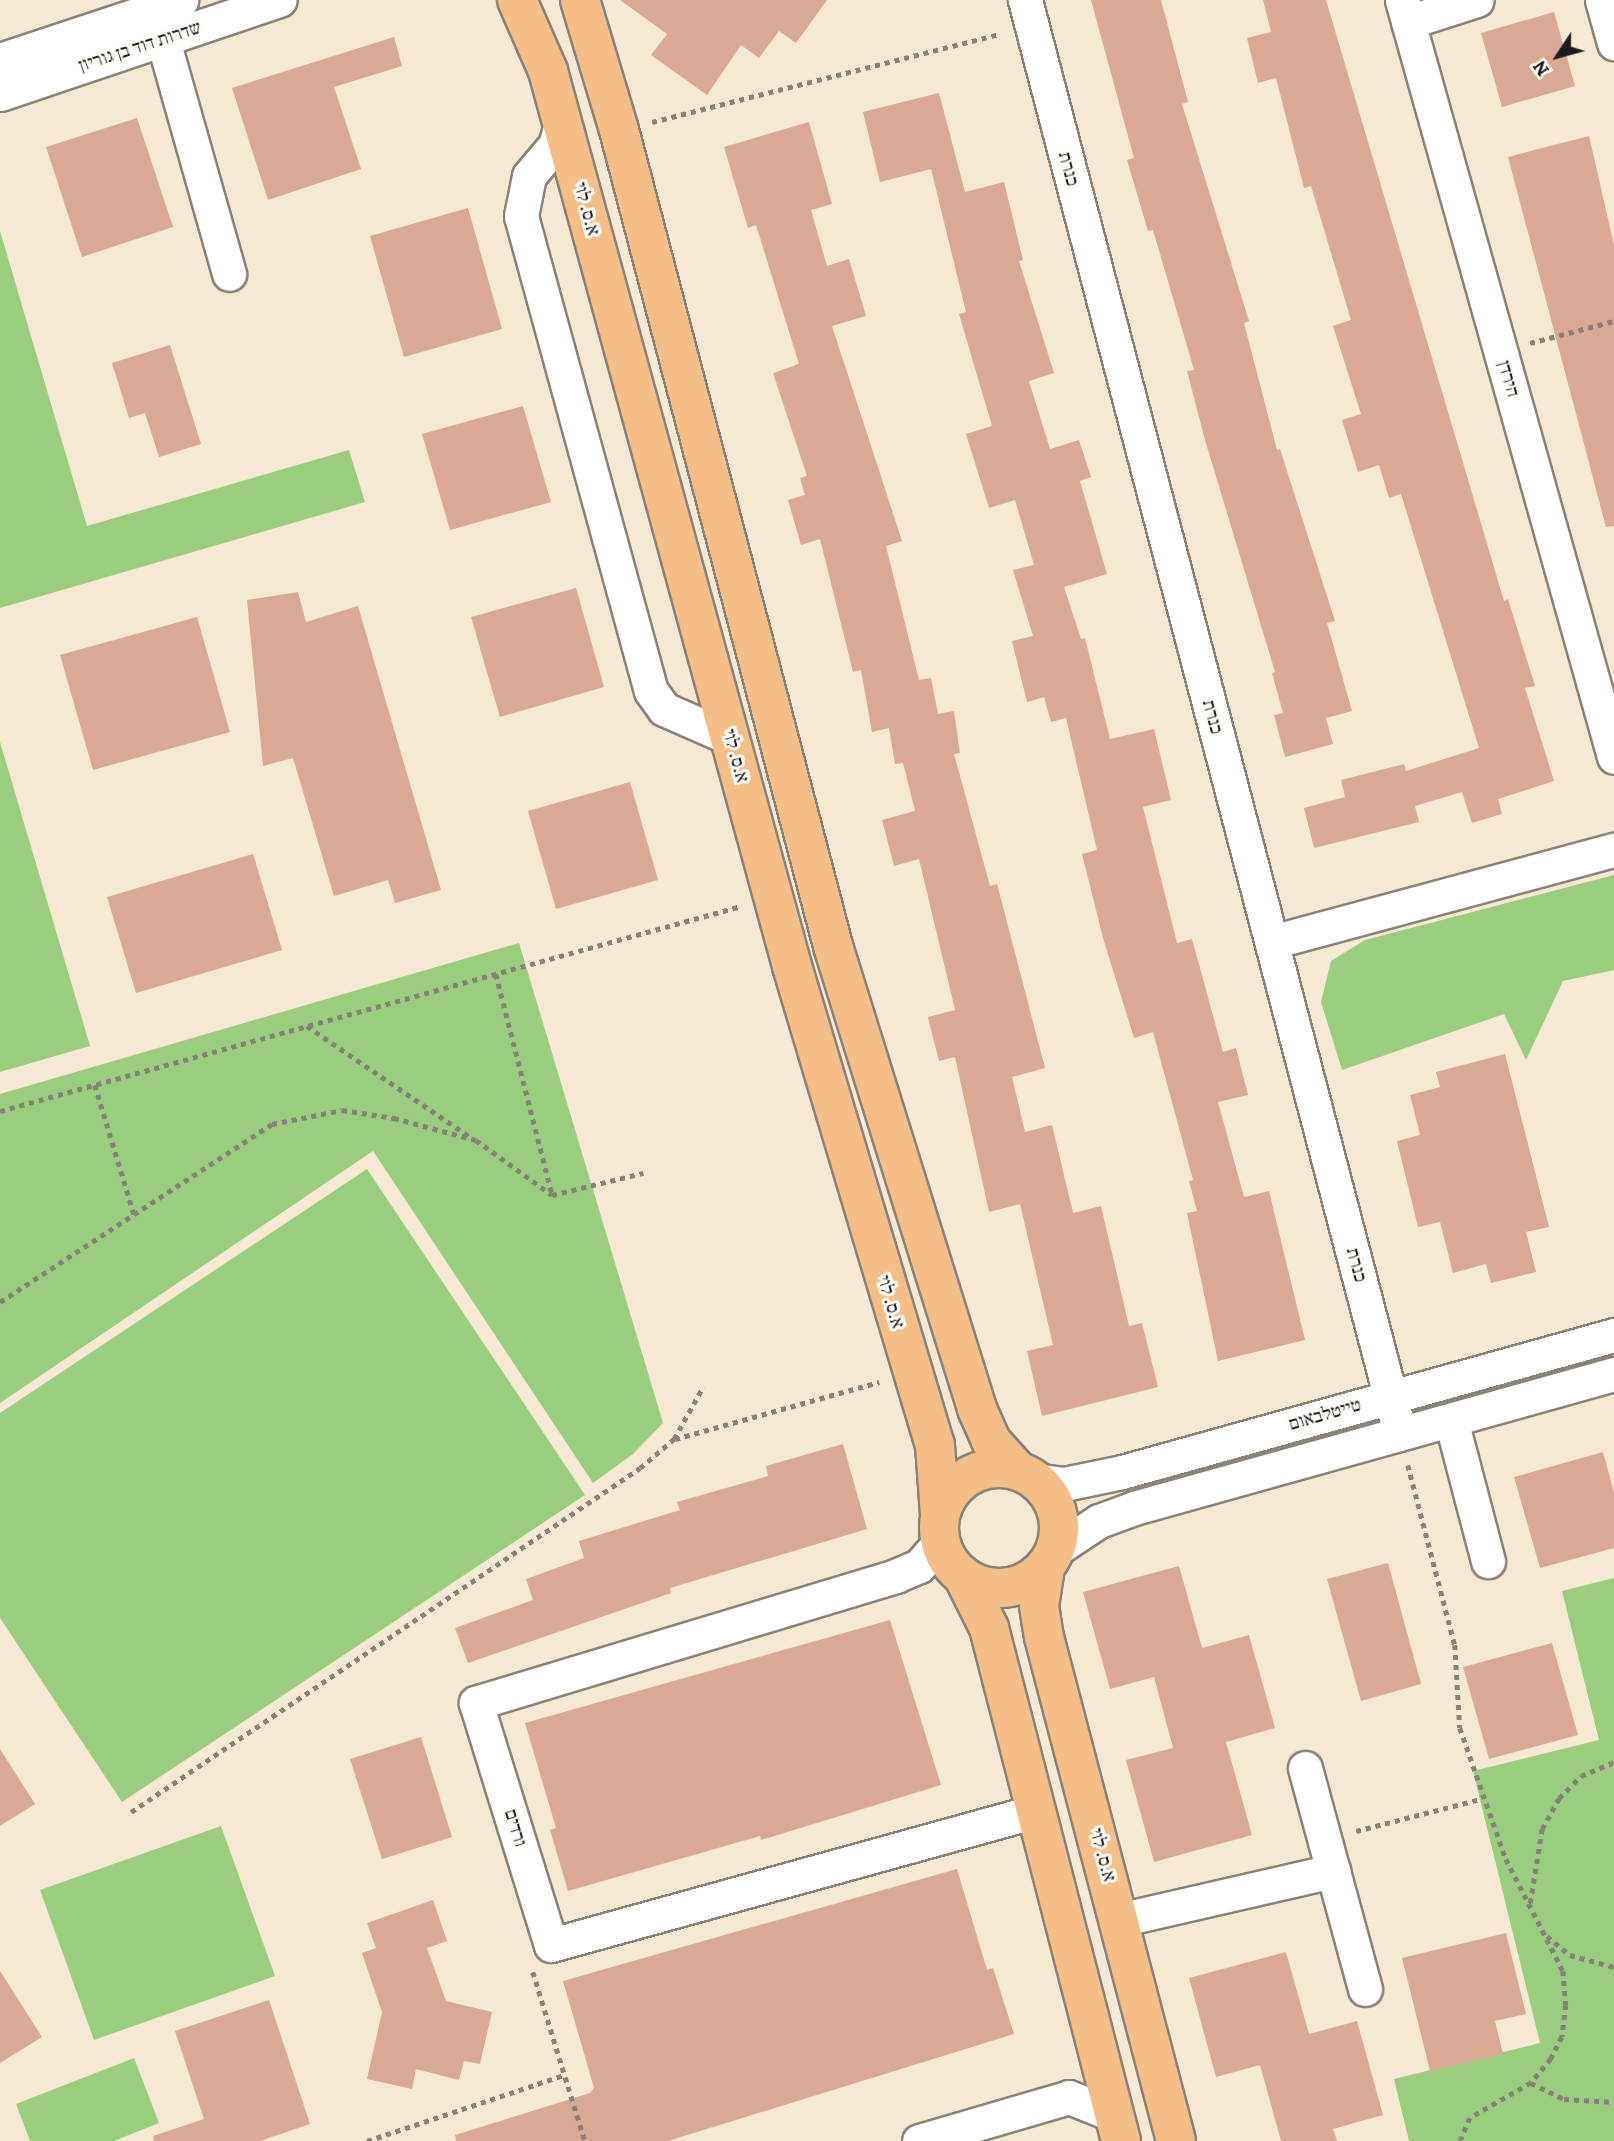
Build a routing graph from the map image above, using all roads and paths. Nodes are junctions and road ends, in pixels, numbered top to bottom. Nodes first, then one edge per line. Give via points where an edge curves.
1 (181, 0) edge
2 (281, 0) edge
3 (517, 0) edge
4 (580, 0) edge
5 (1477, 0) edge
6 (1602, 0) edge
7 (1405, 11) edge
8 (1028, 13) edge
9 (163, 40) junction
10 (1614, 43) edge
11 (0, 60) edge
12 (0, 94) edge
13 (562, 121) junction
14 (619, 130) junction
15 (229, 274) dead end
16 (1614, 321) edge
17 (1500, 351) junction
18 (730, 738) junction
19 (1614, 757) edge
20 (1614, 850) edge
21 (773, 897) junction
22 (1272, 942) junction
23 (496, 974) junction
24 (307, 1026) junction
25 (94, 1085) junction
26 (0, 1111) edge
27 (475, 1140) junction
28 (643, 1173) dead end
29 (552, 1195) junction
30 (134, 1214) junction
31 (0, 1302) edge
32 (1614, 1335) edge
33 (912, 1373) junction
34 (1614, 1374) edge
35 (702, 1387) dead end
36 (1390, 1397) junction
37 (1451, 1420) junction
38 (1400, 1434) junction
39 (674, 1439) junction
40 (1026, 1475) junction
41 (940, 1528) junction
42 (1050, 1559) junction
43 (1488, 1561) dead end
44 (963, 1576) junction
45 (1614, 1762) edge
46 (1305, 1768) dead end
47 (1481, 1799) junction
48 (1036, 1811) junction
49 (131, 1812) dead end
50 (1324, 1839) junction
51 (1333, 1871) junction
52 (1530, 1906) junction
53 (1119, 1920) junction
54 (1545, 1934) junction
55 (551, 1945) junction
56 (1614, 1967) edge
57 (1365, 1989) dead end
58 (564, 2075) junction
59 (1531, 2083) junction
60 (1614, 2102) edge
61 (1118, 2128) edge
62 (367, 2141) edge
63 (585, 2141) edge
64 (919, 2141) edge
65 (1176, 2141) edge
66 (1460, 2141) edge

1 - 11 street, שדרות דוד בן גוריון
2 - 9 street, שדרות דוד בן גוריון
3 - 13 main road, א.ס. לוי via 548,71
4 - 14 main road
5 - 7 street
6 - 10 street
7 - 17 street, הירדן
8 - 14 path
8 - 22 street, כנרת
9 - 12 street, שדרות דוד בן גוריון
9 - 15 street
13 - 18 main road, א.ס. לוי
13 - 18 street via 555,145 529,176 521,216 651,691 664,709
14 - 40 main road via 833,946 977,1409 991,1441
16 - 17 path
17 - 19 street, הירדן
18 - 21 main road, א.ס. לוי
20 - 22 street
21 - 23 path
21 - 33 main road, א.ס. לוי
22 - 36 street, כנרת
23 - 24 path
23 - 29 path
24 - 25 path
24 - 27 path
25 - 26 path
25 - 30 path
27 - 29 path
27 - 30 path via 342,1110 272,1124
28 - 29 path
30 - 31 path
32 - 36 street, טייטלבאום
33 - 39 path
33 - 41 main road, א.ס. לוי via 935,1445
34 - 37 street, טייטלבאום
35 - 39 path
36 - 38 street, כנרת
36 - 40 street, טייטלבאום via 1095,1478 1063,1484
37 - 38 street, טייטלבאום
37 - 43 street
38 - 42 street, טייטלבאום via 1134,1508 1098,1521
38 - 47 path via 1455,1645 1460,1728
39 - 49 path via 640,1468
40 - 41 main road via 977,1471 947,1497
40 - 42 main road via 1057,1511
41 - 44 main road
41 - 55 street, ורדים via 919,1566 896,1576 476,1703
42 - 44 main road via 1015,1586 996,1588
42 - 53 main road, א.ס. לוי via 1039,1606 1044,1637
44 - 48 main road via 989,1628
45 - 52 path via 1581,1776 1559,1798 1542,1829
46 - 50 street
47 - 50 path
47 - 52 path
48 - 55 street
48 - 61 main road
50 - 51 street
51 - 53 street
51 - 57 street
52 - 54 path
53 - 65 main road, א.ס. לוי
54 - 56 path via 1570,1955
54 - 59 path via 1563,1971 1566,2005 1562,2037
55 - 58 path via 532,1973
58 - 62 path
58 - 63 path
59 - 60 path via 1564,2099
59 - 66 path via 1471,2118
61 - 64 street via 1069,2097

